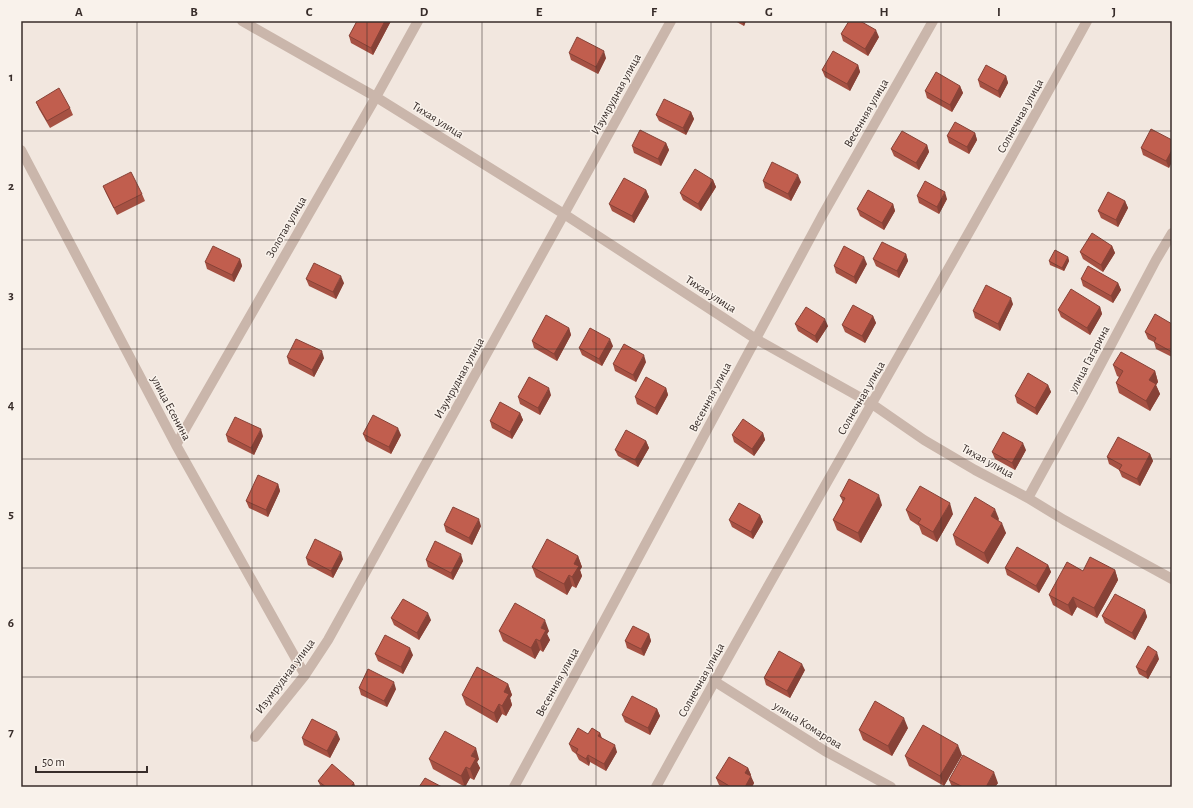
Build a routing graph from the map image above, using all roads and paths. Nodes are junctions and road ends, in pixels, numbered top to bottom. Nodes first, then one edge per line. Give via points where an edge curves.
1 (242, 21) edge
2 (418, 21) edge
3 (671, 21) edge
4 (933, 21) edge
5 (1087, 21) edge
6 (376, 96) junction
7 (21, 150) edge
8 (564, 214) junction
9 (1172, 233) edge
10 (756, 339) junction
11 (872, 404) junction
12 (176, 445) junction
13 (1028, 498) junction
14 (1172, 579) edge
15 (305, 675) junction
16 (714, 681) junction
17 (254, 738) dead end
18 (514, 787) edge
19 (656, 787) edge
20 (891, 787) edge

1 - 6 street, Тихая улица
2 - 6 street, Золотая улица
3 - 8 street, Изумрудная улица
4 - 10 street, Весенняя улица via 822,216
5 - 11 street, Солнечная улица
6 - 8 street, Тихая улица
6 - 12 street, Золотая улица
7 - 12 street, улица Есенина
8 - 10 street, Тихая улица
8 - 15 street, Изумрудная улица via 328,640
9 - 13 street, улица Гагарина
10 - 11 street, Тихая улица
10 - 18 street, Весенняя улица
11 - 13 street, Тихая улица via 924,440
11 - 16 street, Солнечная улица
12 - 15 street, улица Есенина
13 - 14 street, Тихая улица
15 - 17 street, Изумрудная улица
16 - 19 street, Солнечная улица
16 - 20 street, улица Комарова via 825,751

